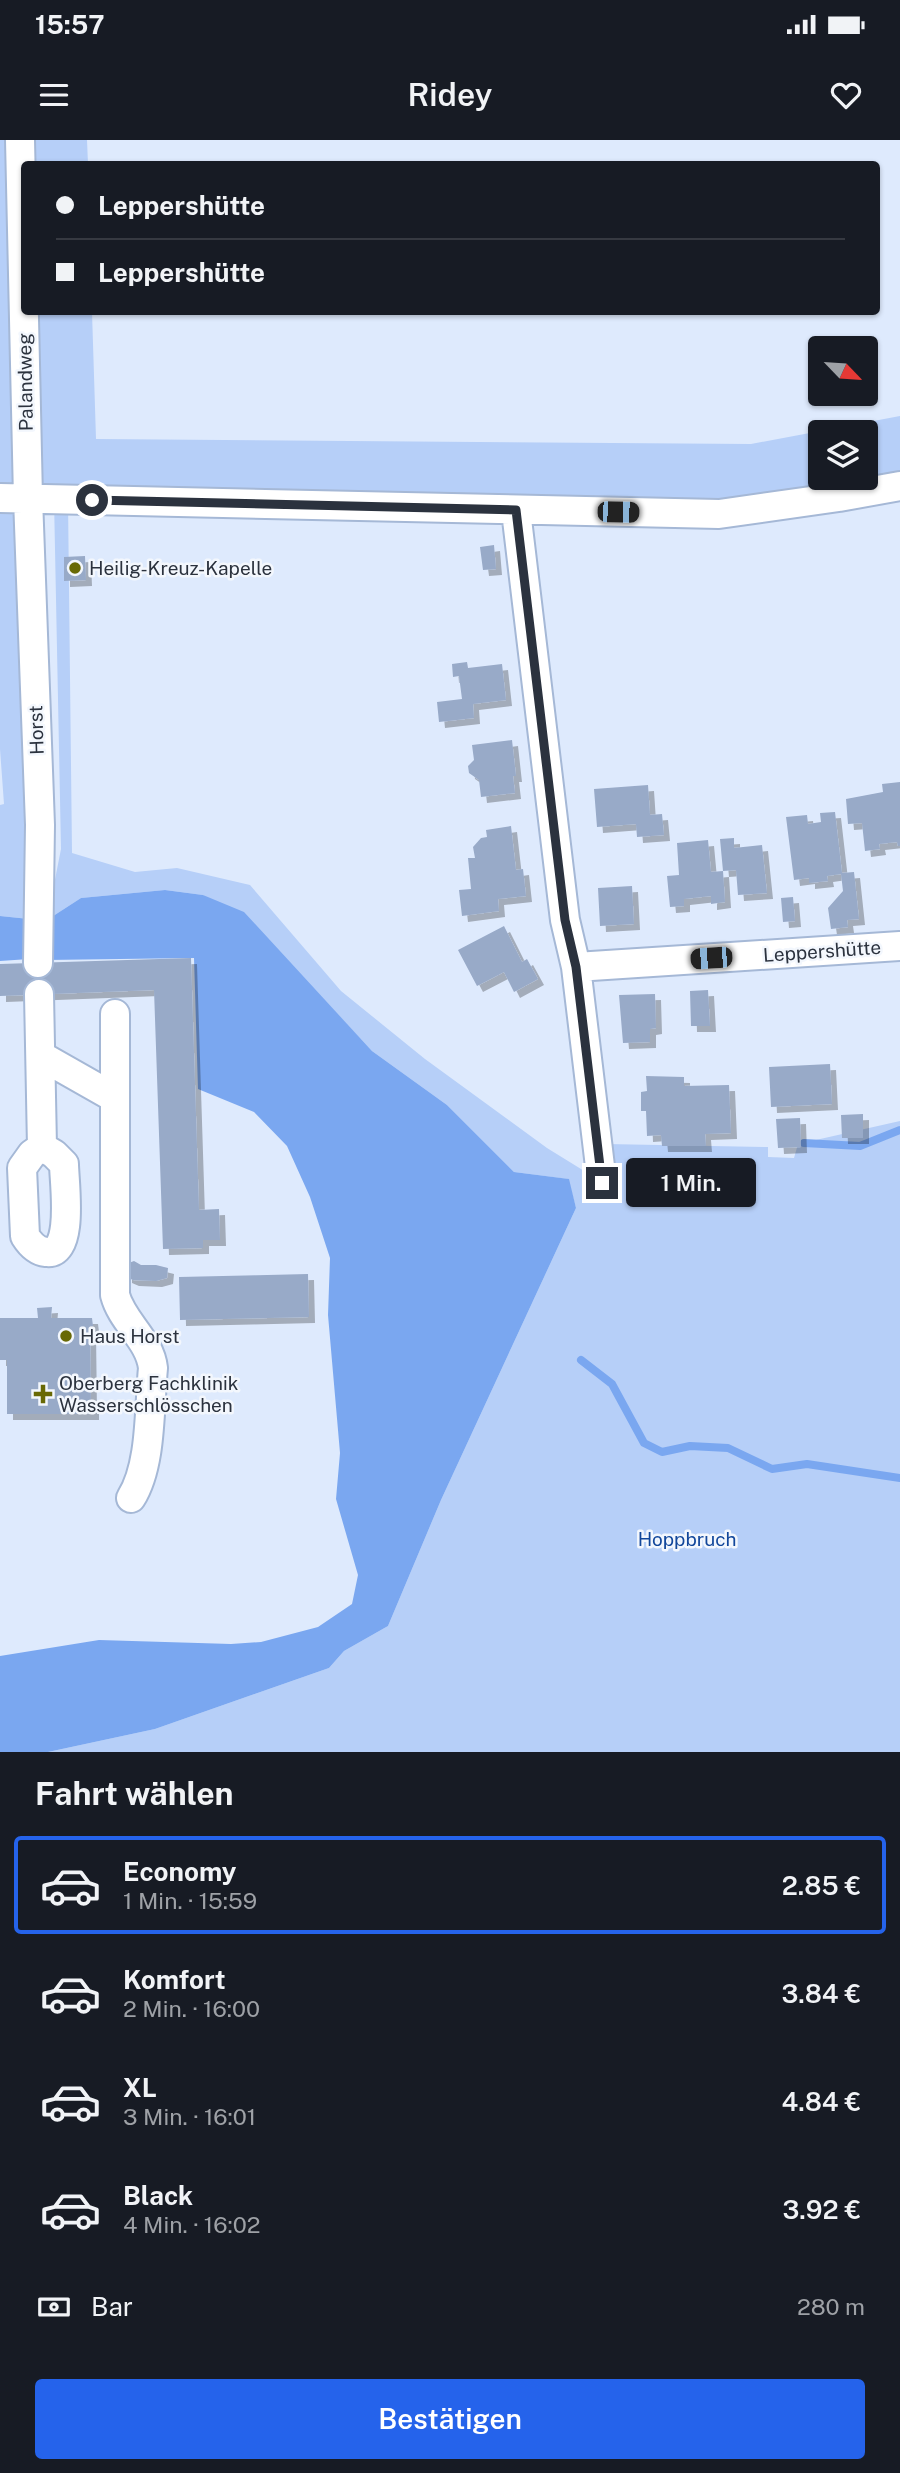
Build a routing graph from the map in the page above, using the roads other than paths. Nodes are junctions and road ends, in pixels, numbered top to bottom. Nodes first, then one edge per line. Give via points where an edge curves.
1 (20, 140) edge
2 (900, 486) edge
3 (14, 498) edge
4 (516, 510) junction
5 (900, 946) edge
6 (38, 963) dead end
7 (576, 967) junction
8 (39, 994) dead end
9 (115, 1014) dead end
10 (41, 1056) junction
11 (115, 1098) junction
12 (42, 1147) dead end
13 (602, 1183) dead end
14 (131, 1498) dead end

1 - 3 street, Palandweg
2 - 4 street via 719,514
3 - 4 street
3 - 6 street, Horst via 40,824
4 - 7 street via 565,920
5 - 7 street, Leppershütte
7 - 13 street
8 - 10 street
9 - 11 street
10 - 11 street
10 - 12 street
11 - 14 street via 115,1295 153,1368 145,1461

